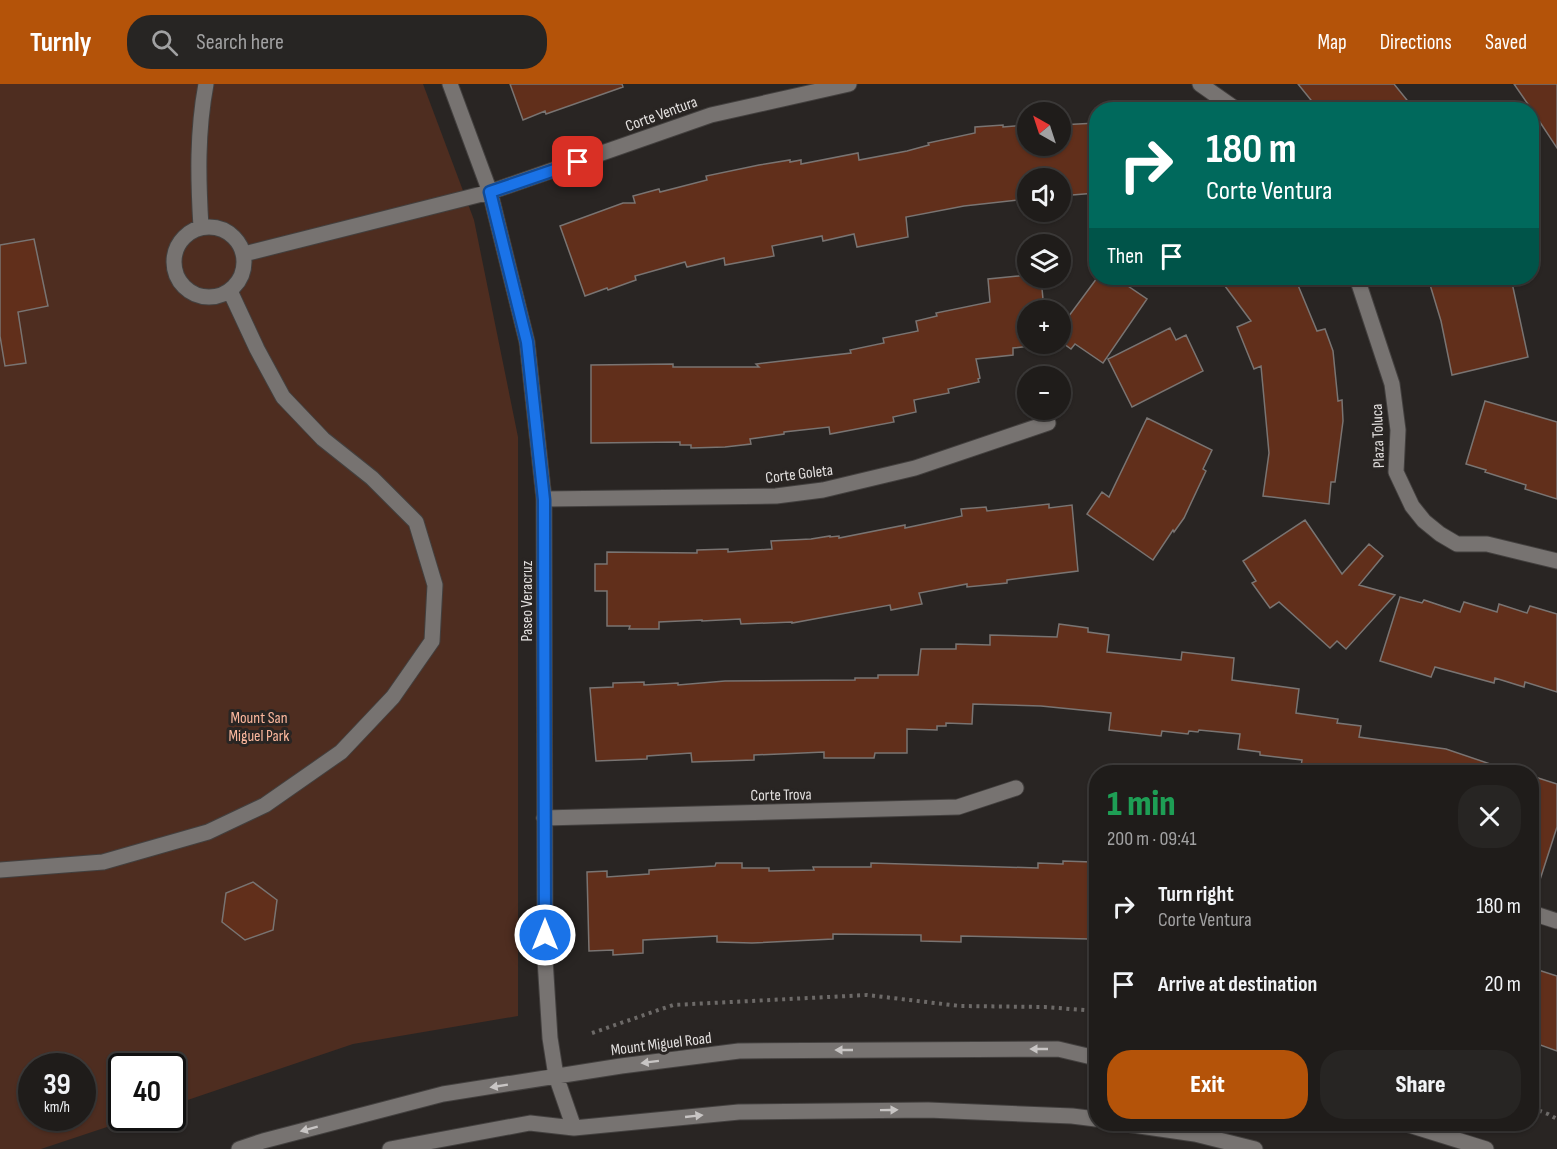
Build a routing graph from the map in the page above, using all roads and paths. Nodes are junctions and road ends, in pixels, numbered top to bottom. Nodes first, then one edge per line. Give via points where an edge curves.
1 (206, 84) edge
2 (450, 84) edge
3 (849, 84) edge
4 (1200, 84) edge
5 (1226, 102) edge
6 (490, 192) junction
7 (201, 227) junction
8 (244, 254) junction
9 (1359, 285) edge
10 (230, 291) junction
11 (1048, 423) dead end
12 (544, 500) junction
13 (1557, 561) edge
14 (1016, 788) dead end
15 (544, 818) junction
16 (0, 870) edge
17 (1539, 915) edge
18 (1557, 921) edge
19 (1089, 1010) edge
20 (592, 1033) dead end
21 (1089, 1056) edge
22 (556, 1076) junction
23 (1539, 1111) edge
24 (1089, 1118) edge
25 (1557, 1119) edge
26 (573, 1128) junction
27 (1174, 1131) edge
28 (1428, 1131) edge
29 (239, 1149) edge
30 (390, 1149) edge
31 (1255, 1149) edge
32 (1486, 1149) edge

1 - 7 street via 197,164
2 - 6 street, Paseo Veracruz
3 - 6 street, Corte Ventura via 711,115
4 - 5 street
6 - 8 street, Corte Ventura
6 - 12 street, Paseo Veracruz via 527,342
7 - 8 street via 215,226 228,231
7 - 10 street via 189,232 179,243 174,270 190,292 203,297
8 - 10 street via 244,268
9 - 13 street, Plaza Toluca via 1392,384 1398,430 1396,472 1412,506 1424,521 1457,544 1486,544
10 - 16 street via 283,397 323,439 372,478 416,522 435,585 432,641 393,697 341,752 265,805 208,832 103,862
11 - 12 street, Corte Goleta via 915,468 823,490 776,496
12 - 15 street, Paseo Veracruz
14 - 15 street, Corte Trova via 958,807
15 - 22 street, Paseo Veracruz via 545,959
17 - 18 street
19 - 20 path via 960,1005 867,995 673,1005
21 -> 22 street, Mount Miguel Road via 1058,1049 739,1051
22 - 26 street, Paseo Veracruz
22 -> 29 street, Mount Miguel Road via 442,1094
23 - 25 path
26 -> 24 street via 739,1112 928,1110
26 - 30 street via 530,1123
27 - 31 street
28 - 32 street

